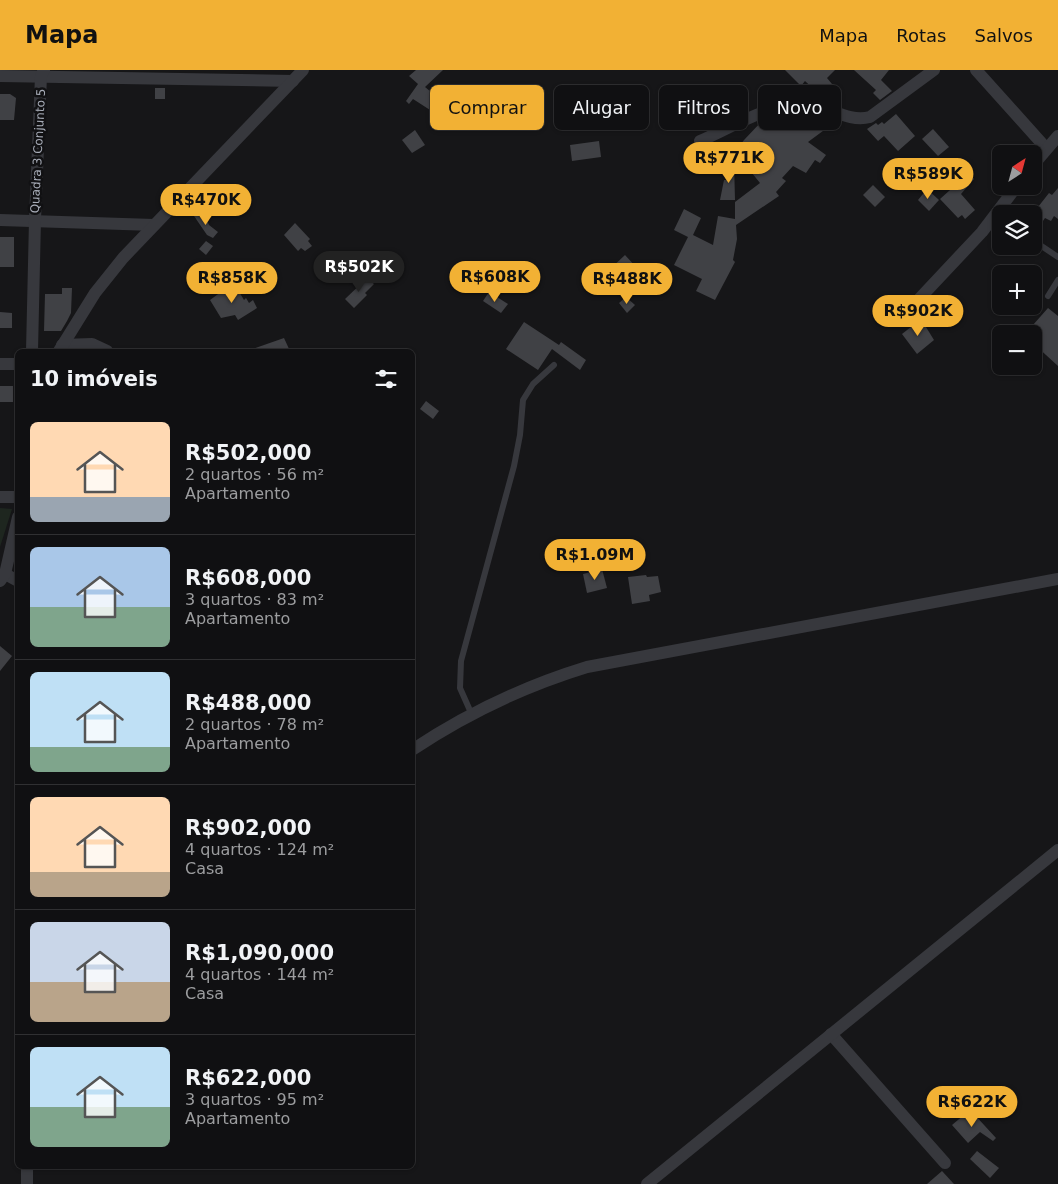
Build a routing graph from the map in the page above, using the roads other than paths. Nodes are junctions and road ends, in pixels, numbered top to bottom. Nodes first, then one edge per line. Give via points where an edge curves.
1 (303, 70) edge
2 (934, 70) edge
3 (976, 70) edge
4 (42, 73) edge
5 (175, 75) edge
6 (0, 76) edge
7 (293, 81) junction
8 (1058, 136) edge
9 (700, 141) dead end
10 (1046, 148) junction
11 (1042, 153) edge
12 (0, 220) edge
13 (34, 220) junction
14 (992, 223) edge
15 (154, 225) junction
16 (1042, 246) edge
17 (1058, 257) edge
18 (1058, 280) edge
19 (1048, 296) dead end
20 (905, 314) dead end
21 (61, 348) edge
22 (32, 349) edge
23 (103, 349) edge
24 (0, 364) edge
25 (15, 364) edge
26 (554, 365) dead end
27 (0, 497) edge
28 (15, 497) edge
29 (15, 529) edge
30 (3, 577) edge
31 (1058, 579) edge
32 (472, 716) junction
33 (415, 748) edge
34 (1058, 850) edge
35 (831, 1034) junction
36 (945, 1162) dead end
37 (27, 1169) edge
38 (27, 1184) edge
39 (647, 1184) edge

1 - 7 street
2 - 9 street via 870,117 844,116 806,104 788,105
3 - 10 street
4 - 5 street
4 - 6 street
4 - 13 street, Quadra 3 Conjunto 5
5 - 7 street
7 - 15 street
8 - 10 street
10 - 11 street
12 - 13 street, Quadra 3 Conjunto 5
13 - 15 street
13 - 22 street
14 - 20 street
15 - 21 street via 95,293
16 - 17 lane
18 - 19 lane
21 - 23 street via 92,344
24 - 25 street
26 - 32 lane via 533,384 522,400 514,466 461,661 460,688
27 - 28 street
29 - 30 street
31 - 32 street via 587,667 544,680
32 - 33 street
34 - 35 street
35 - 36 street
35 - 39 street
37 - 38 street

